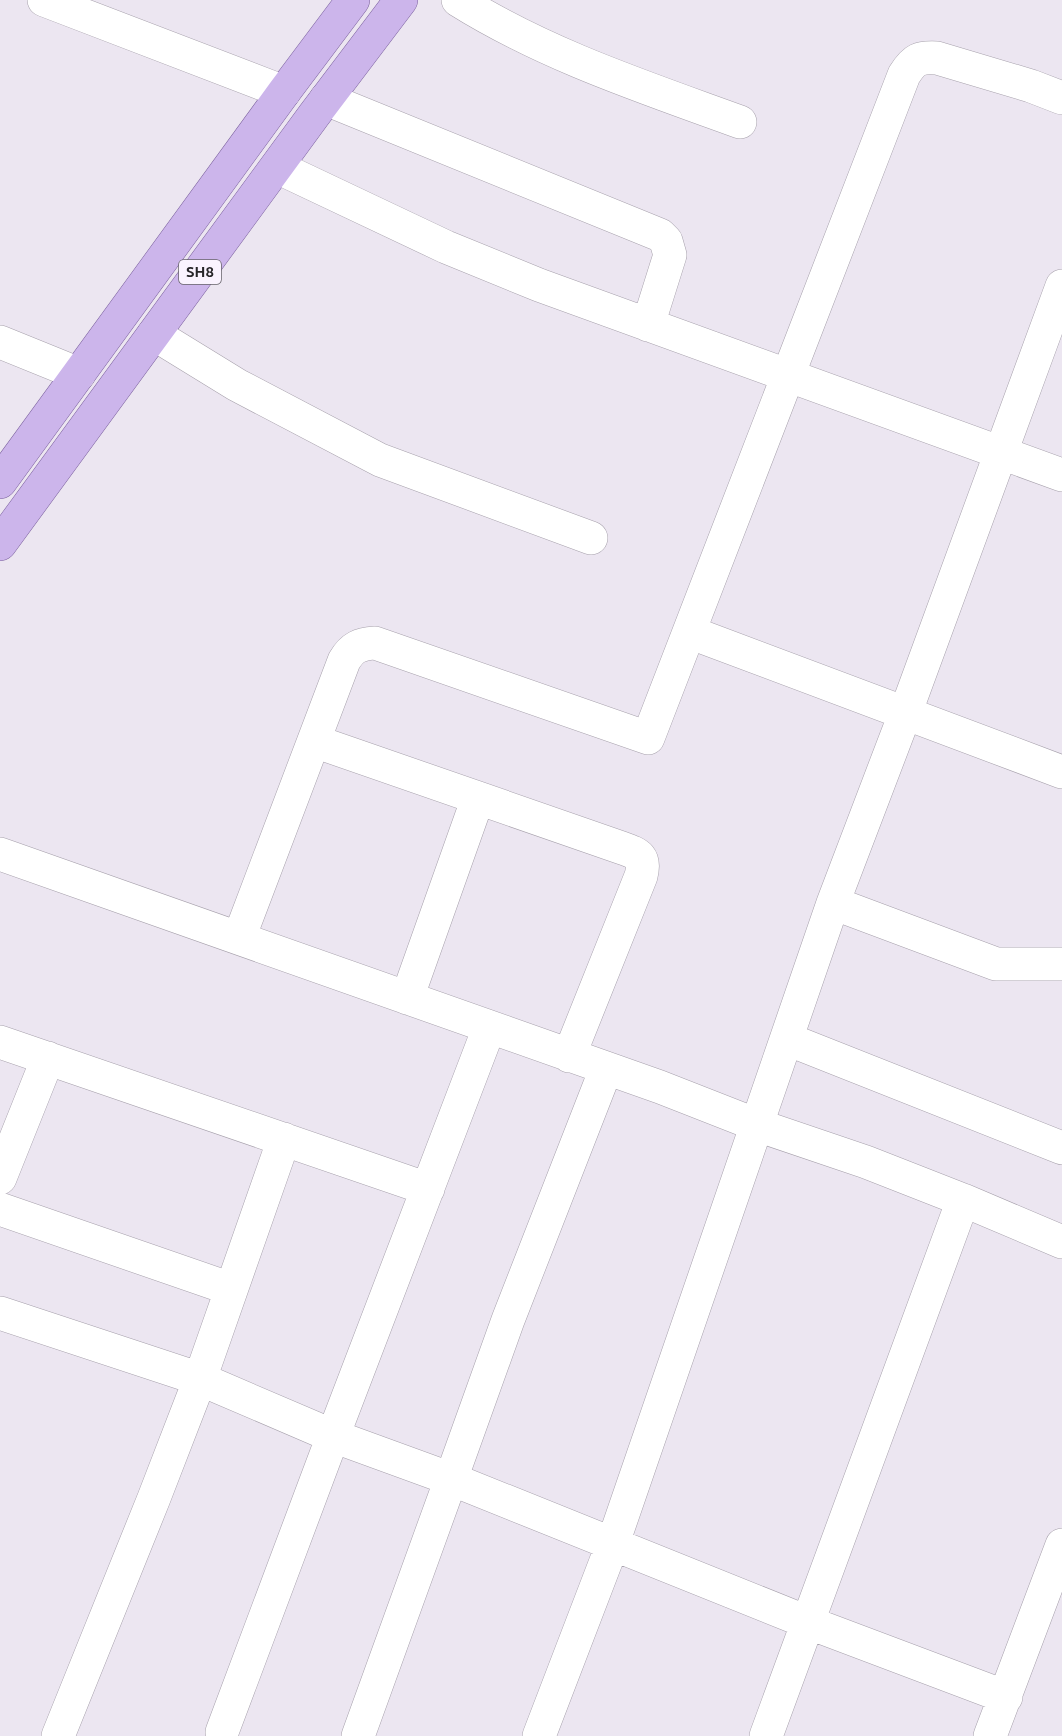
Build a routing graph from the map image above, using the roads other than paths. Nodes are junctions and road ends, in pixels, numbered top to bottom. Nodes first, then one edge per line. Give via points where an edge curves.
1 (44, 0) edge
2 (353, 0) edge
3 (401, 0) edge
4 (458, 0) edge
5 (284, 92) junction
6 (1062, 98) edge
7 (326, 99) junction
8 (740, 122) dead end
9 (277, 167) junction
10 (1062, 286) edge
11 (648, 325) junction
12 (154, 334) junction
13 (0, 342) edge
14 (79, 374) junction
15 (788, 376) junction
16 (1000, 453) junction
17 (1062, 475) edge
18 (0, 482) edge
19 (591, 538) dead end
20 (0, 544) edge
21 (689, 632) junction
22 (905, 714) junction
23 (314, 741) junction
24 (1062, 772) edge
25 (478, 798) junction
26 (1, 856) edge
27 (833, 903) junction
28 (239, 938) junction
29 (1062, 964) edge
30 (407, 998) junction
31 (489, 1028) junction
32 (787, 1039) junction
33 (0, 1042) edge
34 (569, 1056) junction
35 (48, 1058) junction
36 (606, 1069) junction
37 (757, 1125) junction
38 (284, 1139) junction
39 (1062, 1148) edge
40 (0, 1179) edge
41 (428, 1189) junction
42 (963, 1200) junction
43 (0, 1209) edge
44 (1062, 1242) edge
45 (231, 1289) junction
46 (0, 1313) edge
47 (200, 1379) junction
48 (333, 1436) junction
49 (451, 1479) junction
50 (613, 1543) junction
51 (1062, 1545) edge
52 (807, 1622) junction
53 (1005, 1696) junction
54 (222, 1732) dead end
55 (58, 1736) edge
56 (358, 1736) edge
57 (539, 1736) edge
58 (766, 1736) edge
59 (990, 1736) edge

1 - 5 street
2 - 5 main road, SH8
3 - 7 main road, SH8
4 - 8 street via 558,53
5 - 14 main road, SH8
6 - 15 street via 937,58 916,60 909,66
7 - 9 main road, SH8
7 - 11 street via 660,235 670,255
9 - 11 street via 446,247
9 - 12 main road, SH8
10 - 16 street
11 - 15 street
12 - 19 street via 237,385 372,456
12 - 20 main road, SH8
13 - 14 street
14 - 18 main road, SH8
15 - 16 street
15 - 21 street
16 - 17 street
16 - 22 street
21 - 22 street
21 - 23 street via 648,738 375,643 349,652
22 - 24 street
22 - 27 street
23 - 25 street
23 - 28 street
25 - 30 street
25 - 34 street via 634,852 642,859 641,876
26 - 28 street
27 - 29 street via 996,964
27 - 32 street
28 - 30 street
30 - 31 street
31 - 34 street
31 - 41 street
32 - 37 street
32 - 39 street
33 - 35 street
34 - 36 street
35 - 38 street
35 - 40 street
36 - 37 street
36 - 49 street
37 - 42 street
37 - 50 street
38 - 41 street
38 - 45 street
41 - 48 street
42 - 44 street
42 - 52 street
43 - 45 street
45 - 47 street
46 - 47 street
47 - 48 street
47 - 55 street
48 - 49 street
48 - 54 street
49 - 50 street
49 - 56 street
50 - 52 street
50 - 57 street
51 - 53 street
52 - 53 street
52 - 58 street
53 - 59 street

